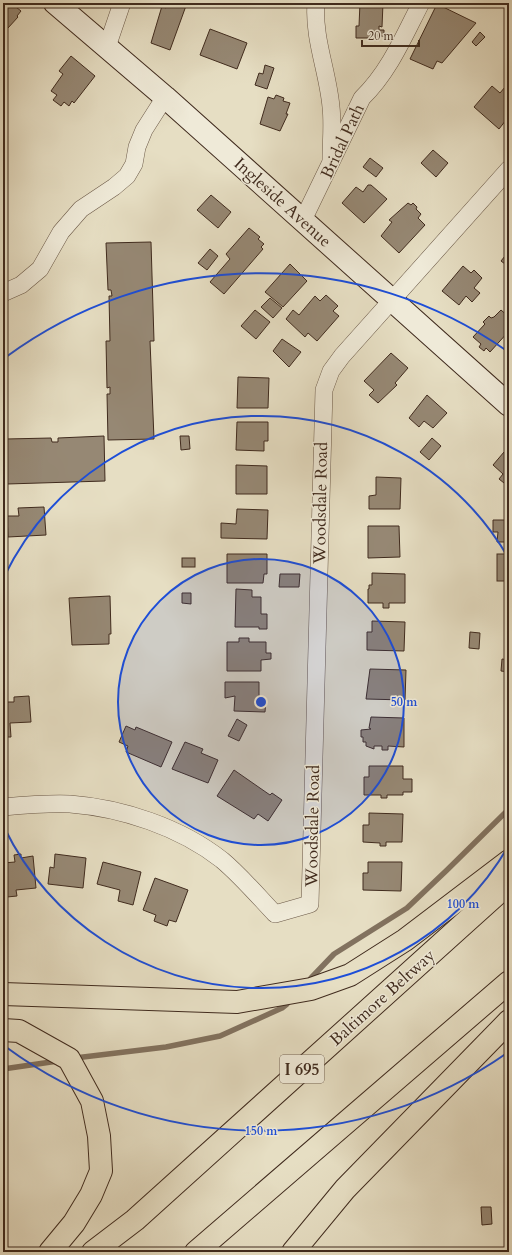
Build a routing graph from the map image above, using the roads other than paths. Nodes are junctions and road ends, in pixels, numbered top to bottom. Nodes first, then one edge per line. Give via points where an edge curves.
1 (55, 3) edge
2 (122, 3) edge
3 (316, 3) edge
4 (421, 3) edge
5 (106, 47) junction
6 (164, 97) junction
7 (330, 165) junction
8 (506, 176) edge
9 (303, 220) junction
10 (3, 293) edge
11 (393, 301) junction
12 (509, 405) edge
13 (3, 807) edge
14 (509, 861) edge
15 (509, 883) edge
16 (509, 982) edge
17 (3, 994) edge
18 (509, 1021) edge
19 (3, 1030) edge
20 (50, 1252) edge
21 (93, 1252) edge
22 (196, 1252) edge
23 (293, 1252) edge

1 - 5 main road, Ingleside Avenue
2 - 5 street
3 - 7 street via 315,14 331,107
4 - 7 street, Bridal Path via 387,68 362,98
5 - 6 main road, Ingleside Avenue
6 - 9 main road, Ingleside Avenue
6 - 10 street via 144,130 134,164 127,176 81,209 61,232 40,269 21,285
7 - 9 street, Bridal Path
8 - 11 street, Woodsdale Road
9 - 11 main road, Ingleside Avenue
11 - 12 main road, Ingleside Avenue
11 - 13 street, Woodsdale Road via 342,356 324,390 310,904 275,914 222,860 196,843 136,816 69,804
14 - 17 highway via 386,952 350,975 311,989 237,1002
15 - 21 highway, Baltimore Beltway / I 695 via 135,1220
16 - 22 highway
18 - 23 highway via 345,1189
19 - 20 highway via 19,1031 69,1059 92,1101 99,1136 101,1171 91,1195 74,1223

